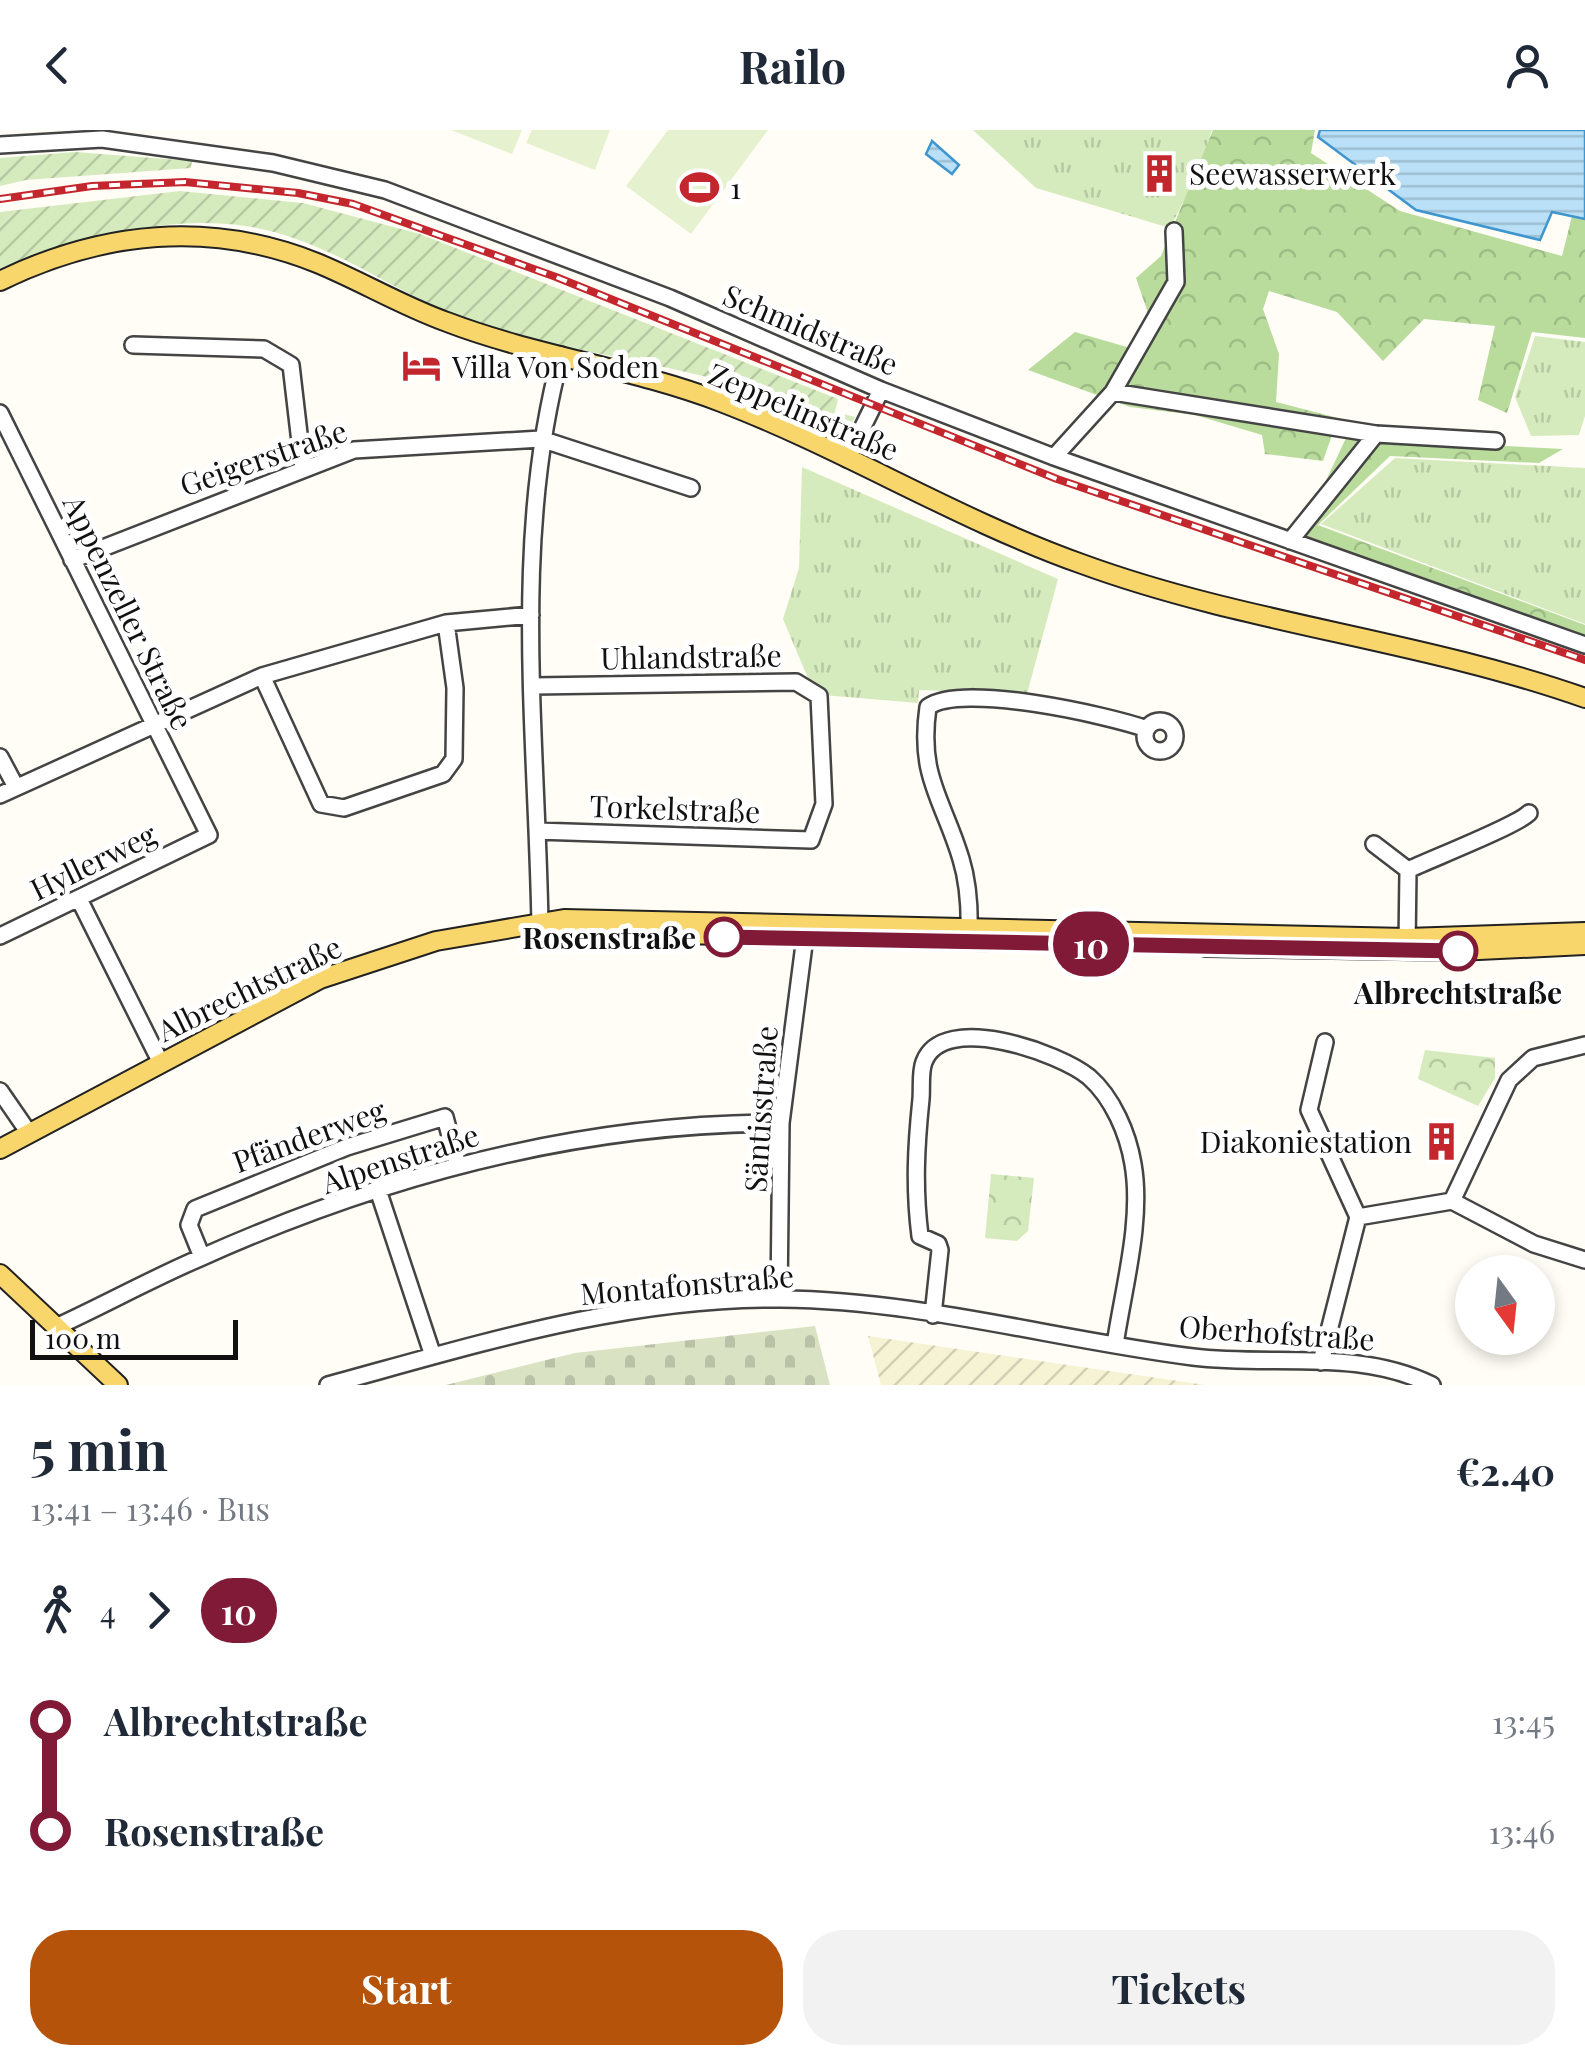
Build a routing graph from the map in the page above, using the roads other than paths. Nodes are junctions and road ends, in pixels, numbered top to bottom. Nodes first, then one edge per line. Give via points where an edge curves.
1 (99, 134) edge
2 (0, 145) edge
3 (1174, 230) dead end
4 (0, 280) edge
5 (133, 345) dead end
6 (562, 355) junction
7 (881, 390) junction
8 (1112, 392) junction
9 (0, 413) edge
10 (1376, 434) junction
11 (541, 440) junction
12 (1496, 441) dead end
13 (1054, 457) junction
14 (847, 459) junction
15 (302, 468) junction
16 (691, 488) dead end
17 (1290, 540) junction
18 (72, 560) junction
19 (531, 615) junction
20 (446, 623) junction
21 (1585, 645) edge
22 (262, 676) junction
23 (534, 686) junction
24 (1585, 698) edge
25 (152, 722) junction
26 (1147, 729) dead end
27 (0, 756) edge
28 (16, 787) junction
29 (0, 795) edge
30 (1529, 813) dead end
31 (537, 832) junction
32 (210, 835) joint
33 (810, 840) joint
34 (1374, 844) dead end
35 (1408, 870) junction
36 (78, 899) junction
37 (540, 926) junction
38 (806, 932) junction
39 (1585, 932) edge
40 (0, 936) edge
41 (969, 936) junction
42 (1407, 944) junction
43 (1585, 945) edge
44 (1326, 1042) dead end
45 (1585, 1045) edge
46 (160, 1061) junction
47 (0, 1091) edge
48 (781, 1123) junction
49 (29, 1134) junction
50 (0, 1149) edge
51 (458, 1166) junction
52 (378, 1190) junction
53 (1452, 1201) junction
54 (1358, 1218) junction
55 (202, 1257) junction
56 (1585, 1260) edge
57 (0, 1274) edge
58 (779, 1298) junction
59 (933, 1315) junction
60 (56, 1327) junction
61 (1115, 1345) junction
62 (433, 1356) junction
63 (1321, 1362) junction
64 (118, 1385) edge
65 (328, 1385) edge
66 (1432, 1385) edge

1 - 2 street, Schmidstraße
1 - 7 street, Schmidstraße via 386,190 670,298
3 - 8 street via 1176,282
4 - 6 main road, Zeppelinstraße via 117,240 206,235 316,262 446,322
5 - 15 street via 264,348 291,365
6 - 11 street
6 - 14 main road, Zeppelinstraße via 720,401
7 - 13 street, Schmidstraße
7 - 14 street
8 - 10 street
8 - 13 street
9 - 18 street, Appenzeller Straße
10 - 12 street
10 - 17 street
11 - 15 street, Geigerstraße via 354,450
11 - 16 street
11 - 19 street
13 - 17 street, Schmidstraße
14 - 24 main road, Zeppelinstraße via 1124,579 1461,658
15 - 18 street, Geigerstraße
17 - 21 street, Schmidstraße
18 - 25 street, Appenzeller Straße
19 - 20 street
19 - 23 street
20 - 22 street
20 - 22 street via 455,688 454,760 443,774 344,808 321,804
22 - 25 street
23 - 31 street
23 - 33 street, Uhlandstraße via 778,681 810,688 819,696 824,804
25 - 28 street
25 - 32 street, Appenzeller Straße
26 - 41 street via 1007,700 938,700 928,708 929,778 968,886
27 - 28 street
28 - 29 street
30 - 35 street
31 - 33 street, Torkelstraße
31 - 37 street
32 - 36 street, Hyllerweg
34 - 35 street
35 - 42 street
36 - 40 street, Hyllerweg
36 - 46 street
37 - 38 main road, Albrechtstraße via 557,932
37 - 46 main road, Albrechtstraße via 436,941 320,978
38 - 41 main road, Albrechtstraße
38 - 48 street, Säntisstraße
39 - 42 main road, Albrechtstraße
41 - 42 main road, Albrechtstraße
42 - 43 main road, Albrechtstraße
44 - 54 street via 1309,1110
45 - 53 street via 1533,1058 1510,1080
46 - 49 main road, Albrechtstraße
47 - 49 street
48 - 51 street, Alpenstraße via 642,1128
48 - 58 street, Säntisstraße
49 - 50 main road, Albrechtstraße
51 - 52 street, Alpenstraße
51 - 55 street, Pfänderweg via 444,1117 347,1147 194,1209 189,1225
52 - 55 street, Alpenstraße
52 - 62 street
53 - 54 street
53 - 56 street via 1534,1244
54 - 63 street
55 - 60 street, Alpenstraße
57 - 60 main road
58 - 59 street, Montafonstraße
58 - 62 street, Montafonstraße via 568,1321
59 - 61 street, Montafonstraße
59 - 61 street via 940,1250 920,1236 913,1178 924,1061 937,1045 960,1038 1010,1042 1053,1056 1089,1078 1122,1126 1135,1182
60 - 64 main road
61 - 63 street, Oberhofstraße via 1234,1362
62 - 65 street, Montafonstraße
63 - 66 street, Oberhofstraße via 1381,1366

